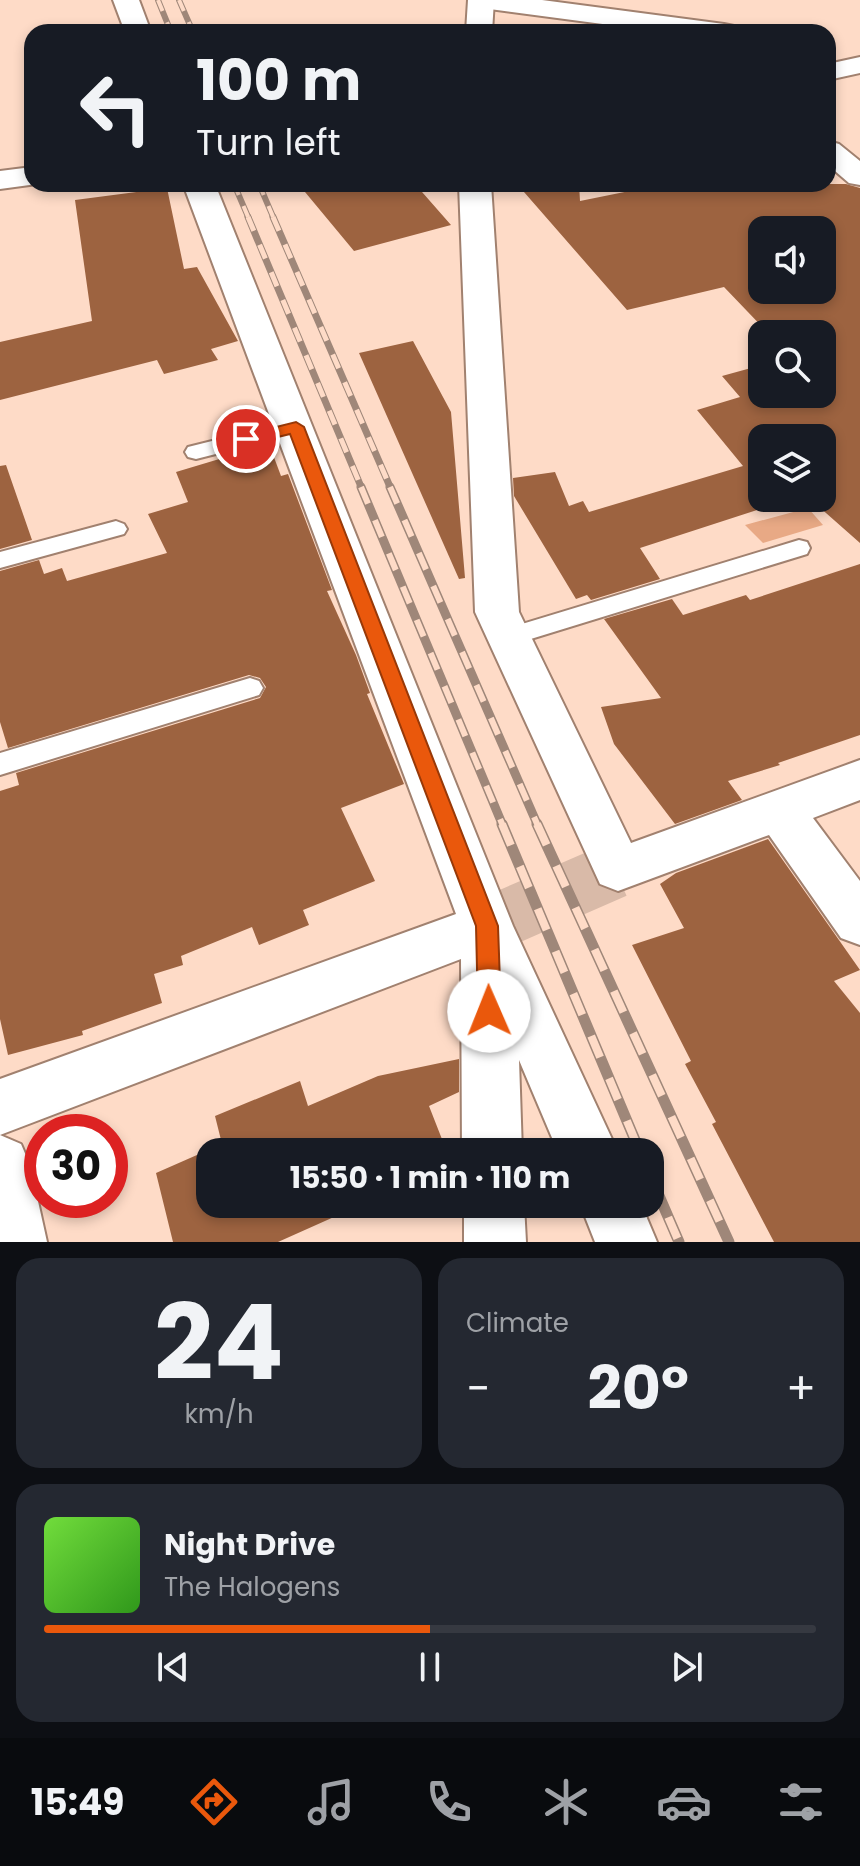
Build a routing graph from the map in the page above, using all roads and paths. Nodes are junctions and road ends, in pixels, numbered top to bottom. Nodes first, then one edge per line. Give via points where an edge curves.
1 (126, 0) edge
2 (482, 0) edge
3 (135, 24) edge
4 (480, 24) edge
5 (664, 24) edge
6 (860, 65) edge
7 (836, 70) edge
8 (836, 156) edge
9 (860, 176) edge
10 (24, 177) edge
11 (0, 180) edge
12 (202, 192) edge
13 (475, 192) edge
14 (296, 427) junction
15 (196, 452) dead end
16 (116, 529) dead end
17 (799, 548) dead end
18 (0, 560) edge
19 (508, 637) junction
20 (250, 688) dead end
21 (0, 764) edge
22 (860, 780) edge
23 (780, 811) junction
24 (860, 922) edge
25 (487, 926) junction
26 (0, 1107) edge
27 (492, 1138) edge
28 (582, 1138) edge
29 (0, 1165) edge
30 (494, 1218) edge
31 (616, 1218) edge
32 (16, 1242) edge
33 (495, 1242) edge
34 (626, 1242) edge

1 - 3 street
2 - 4 street
2 - 5 street
6 - 7 street
8 - 9 street
10 - 11 street
12 - 14 street
13 - 19 street via 497,612
14 - 15 lane
14 - 25 street
16 - 18 lane
17 - 19 lane
19 - 23 street via 618,869
20 - 21 lane
22 - 23 street
23 - 24 street
25 - 26 street
25 - 27 street
25 - 28 street
29 - 32 street
30 - 33 street
31 - 34 street

